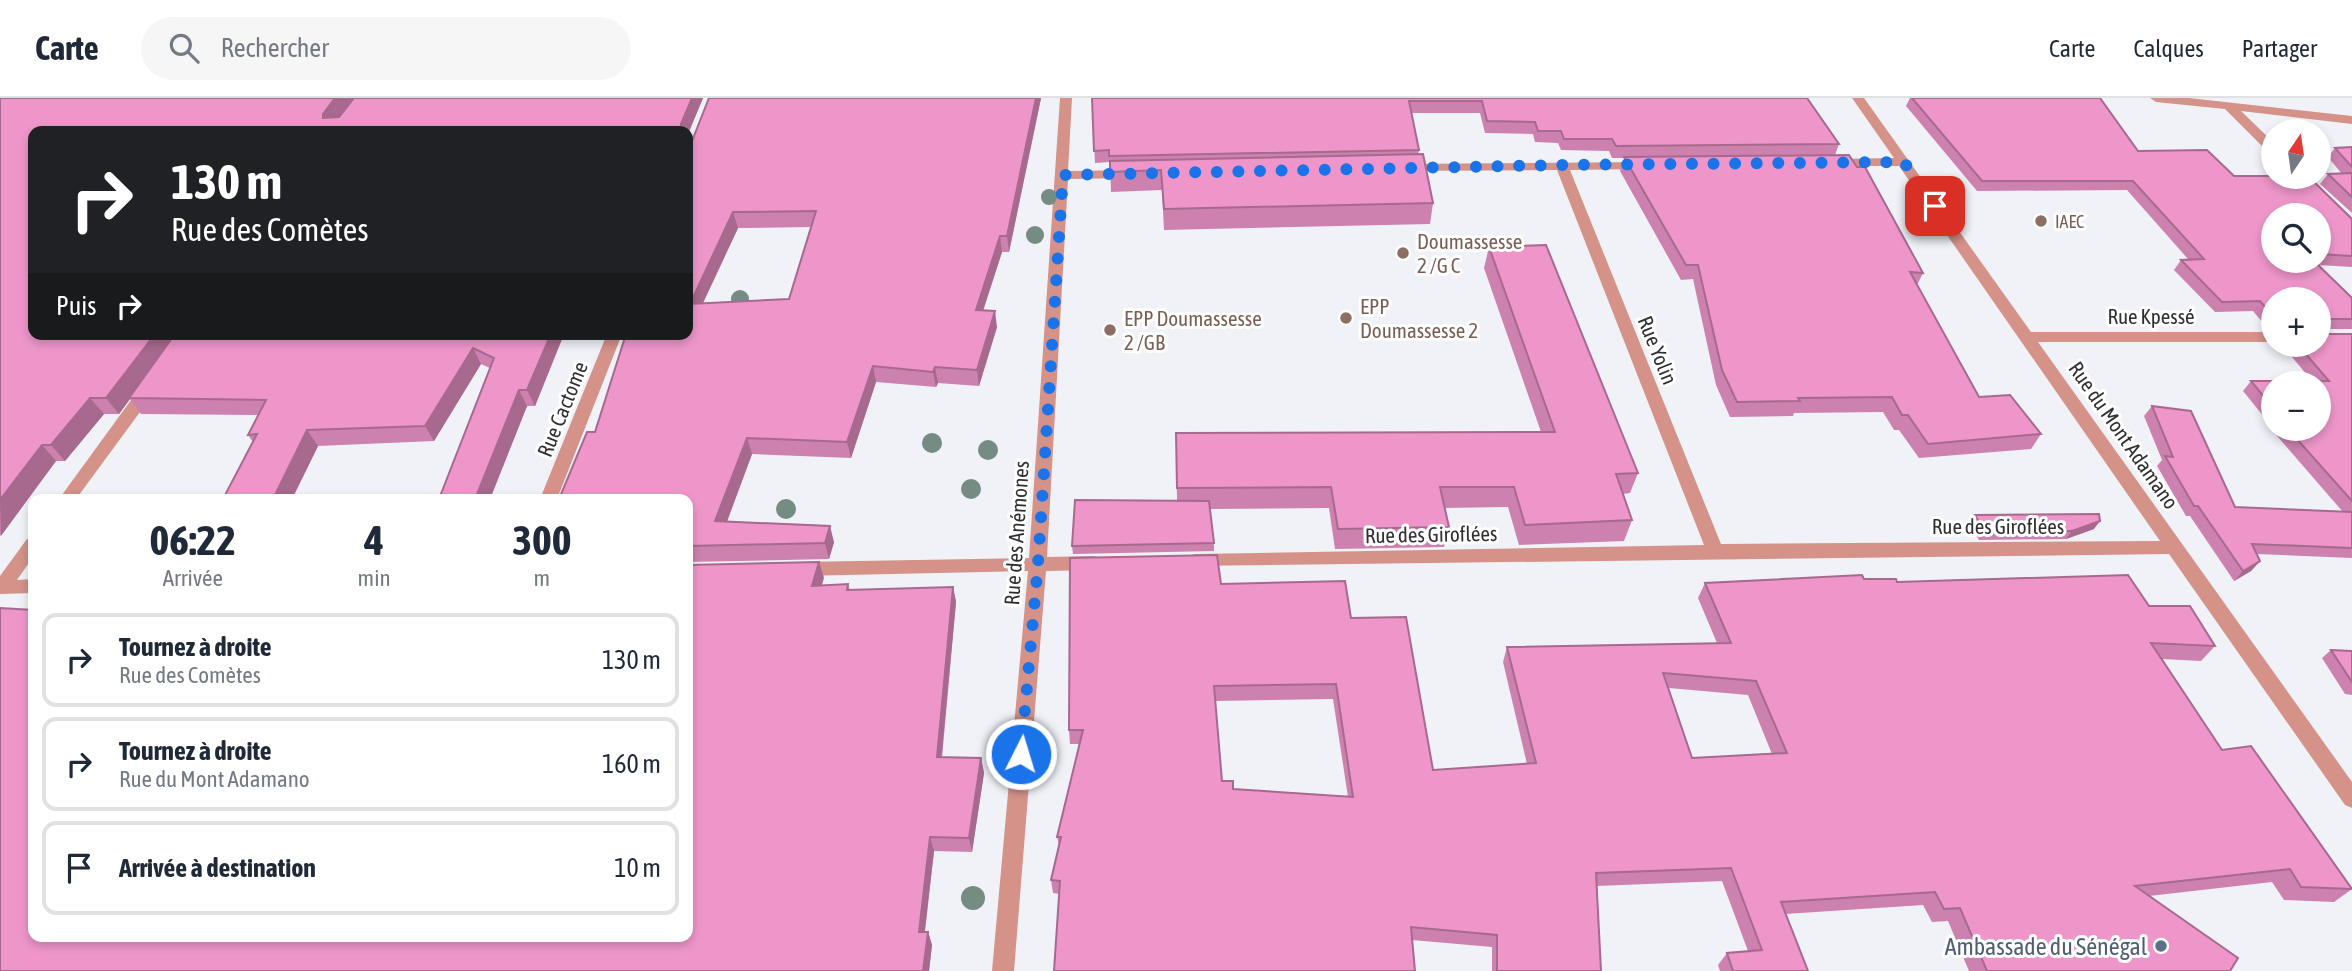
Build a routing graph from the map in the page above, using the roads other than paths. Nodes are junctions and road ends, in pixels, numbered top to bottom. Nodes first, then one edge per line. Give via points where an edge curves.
1 (1066, 98) edge
2 (1858, 98) edge
3 (2156, 98) edge
4 (2230, 108) junction
5 (2352, 120) edge
6 (2261, 138) edge
7 (1904, 162) junction
8 (1821, 163) edge
9 (1654, 164) edge
10 (1562, 165) junction
11 (1382, 169) edge
12 (1146, 173) edge
13 (1063, 175) junction
14 (2029, 337) junction
15 (2261, 337) edge
16 (613, 340) edge
17 (156, 378) edge
18 (71, 494) edge
19 (550, 494) edge
20 (2176, 547) junction
21 (28, 551) edge
22 (1716, 551) junction
23 (1176, 561) edge
24 (1107, 563) edge
25 (1038, 564) junction
26 (786, 569) edge
27 (28, 586) edge
28 (1, 587) edge
29 (2352, 799) edge
30 (1003, 971) edge

1 - 13 street, Rue des Anémones
2 - 7 street, Rue du Mont Adamano
3 - 4 street
4 - 5 street
4 - 6 street
7 - 8 street
7 - 14 street, Rue du Mont Adamano
9 - 10 street
10 - 11 street
10 - 22 street, Rue Yolin
12 - 13 street
13 - 25 street, Rue des Anémones
14 - 15 street, Rue Kpessé
14 - 20 street, Rue du Mont Adamano
16 - 19 street, Rue Cactome
17 - 18 street
20 - 22 street, Rue des Giroflées
20 - 29 street, Rue du Mont Adamano
21 - 28 street
22 - 23 street, Rue des Giroflées
24 - 25 street
25 - 26 street
25 - 30 street, Rue des Anémones
27 - 28 street

